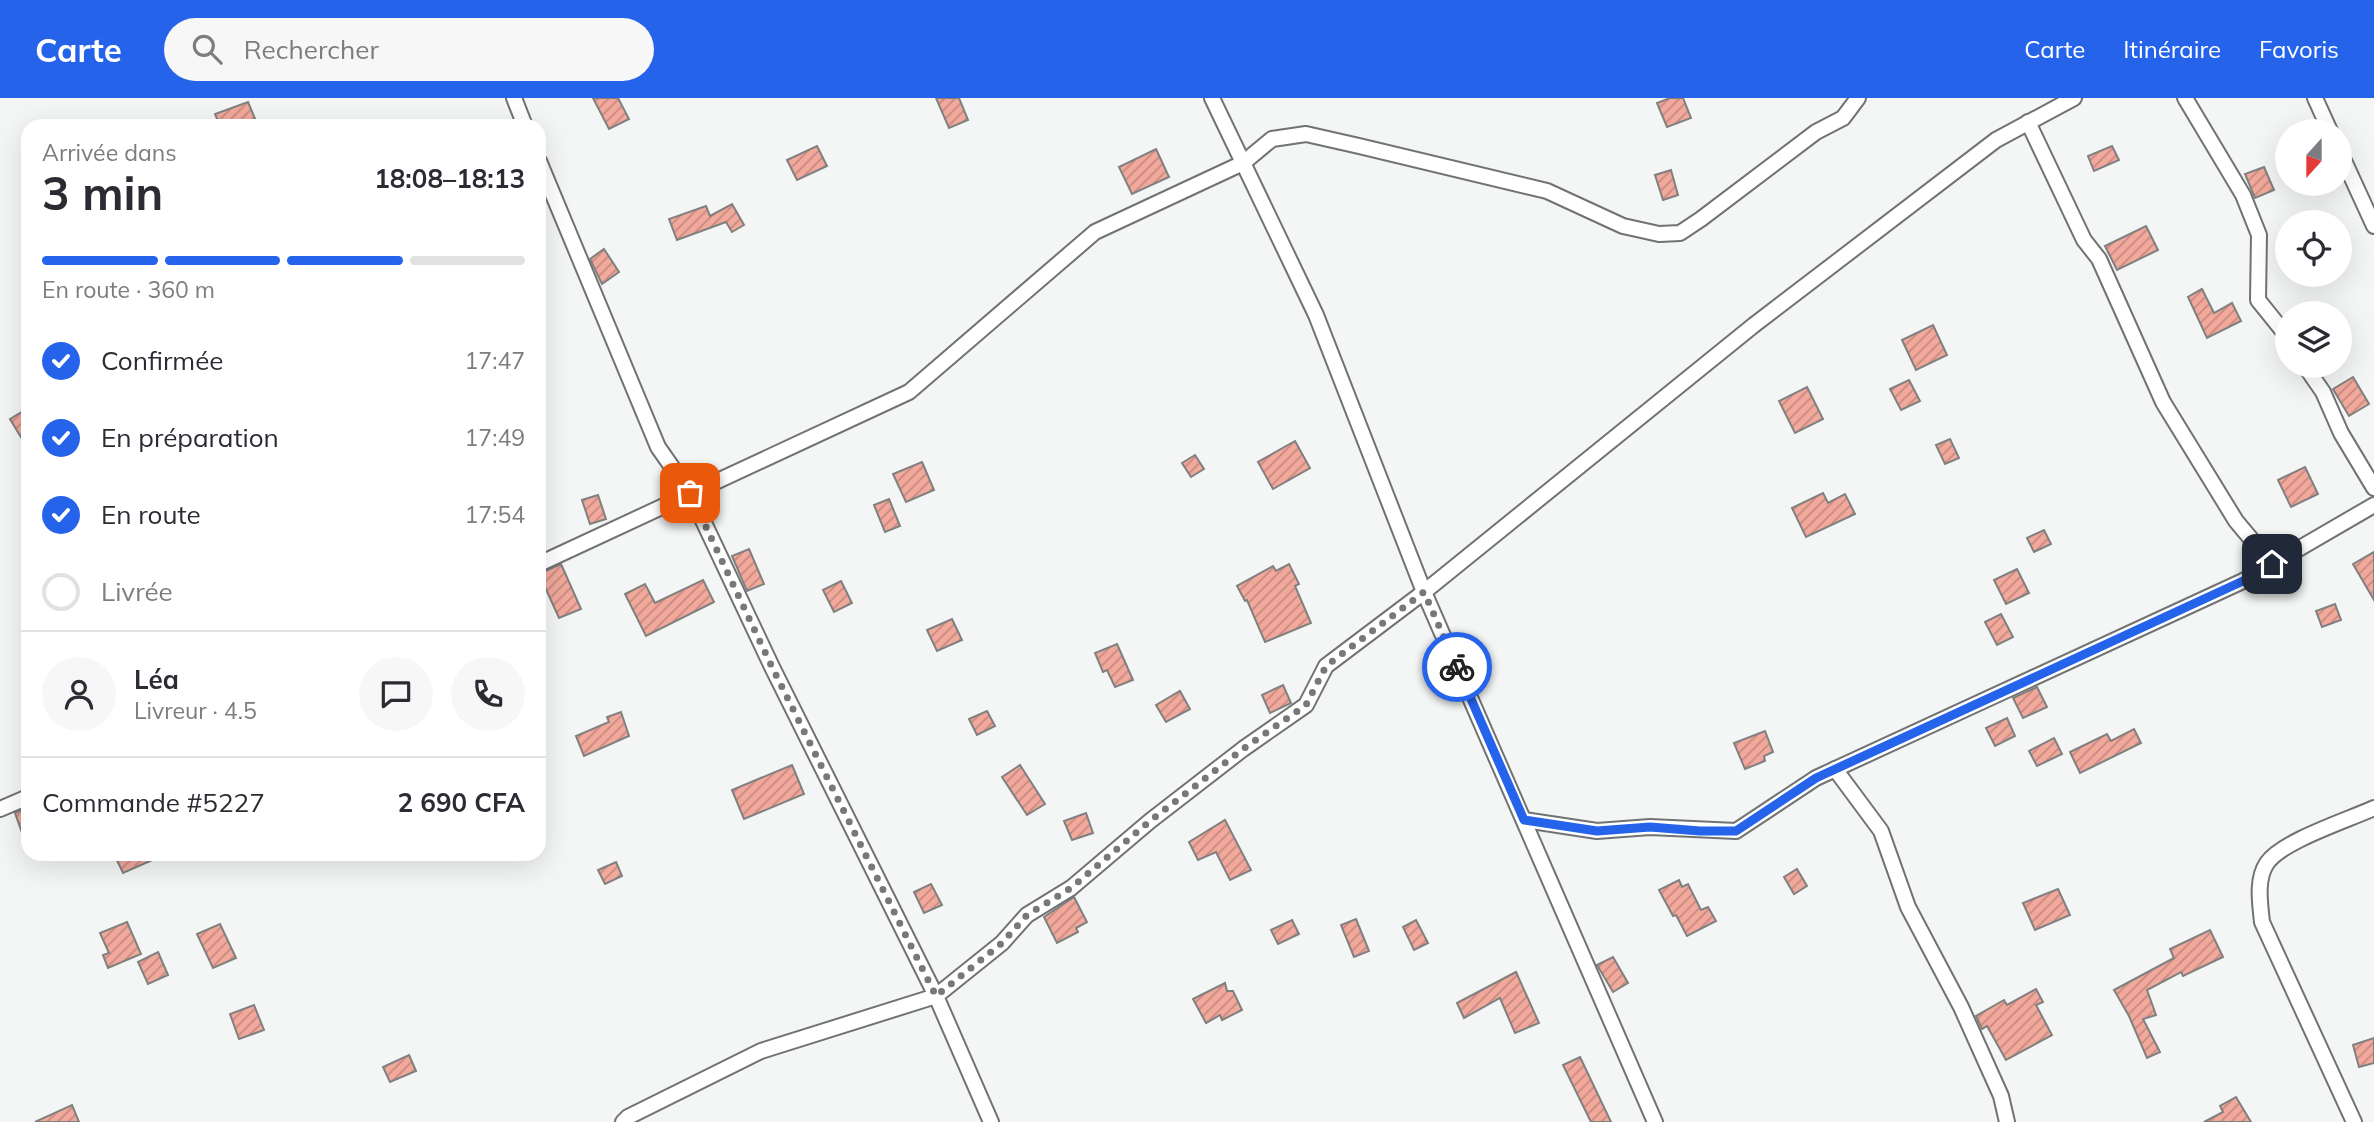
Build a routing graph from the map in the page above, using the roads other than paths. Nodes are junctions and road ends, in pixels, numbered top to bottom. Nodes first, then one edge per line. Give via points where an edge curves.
1 (514, 98) edge
2 (1212, 98) edge
3 (1858, 98) edge
4 (2074, 98) edge
5 (2185, 98) edge
6 (2315, 98) edge
7 (522, 119) edge
8 (2325, 119) edge
9 (2028, 122) junction
10 (1243, 163) junction
11 (546, 178) edge
12 (2352, 178) edge
13 (2374, 226) edge
14 (2275, 321) edge
15 (2313, 378) edge
16 (2374, 488) edge
17 (690, 493) junction
18 (2374, 505) edge
19 (546, 561) edge
20 (2272, 564) junction
21 (1424, 592) junction
22 (1835, 769) junction
23 (21, 800) edge
24 (2374, 808) edge
25 (0, 809) edge
26 (1524, 820) junction
27 (936, 996) junction
28 (623, 1122) edge
29 (991, 1122) edge
30 (1655, 1122) edge
31 (2007, 1122) edge
32 (2354, 1122) edge

1 - 7 street
2 - 10 street
3 - 10 street via 1843,118 1816,132 1680,233 1659,234 1623,226 1547,191 1306,134 1272,139
4 - 9 street
5 - 14 street via 2243,195 2259,235 2258,300
6 - 8 street
9 - 20 street via 2084,240 2099,259 2162,402 2236,521
9 - 21 street via 1996,140 1754,325
10 - 17 street via 1095,232 909,392
10 - 21 street via 1316,315
11 - 17 street via 658,447
12 - 13 street
15 - 16 street
17 - 19 street
17 - 27 street
18 - 20 street
20 - 22 street
21 - 26 street
21 - 27 street via 1326,666 1306,705 1150,821 1071,888 1027,915 1002,943
22 - 26 street via 1736,831 1650,827 1597,831
22 - 31 street via 1881,831 1908,907 1961,1007 2001,1096
23 - 25 street
24 - 32 street via 2282,848 2266,864 2259,890 2262,922
26 - 30 street
27 - 28 street via 761,1051
27 - 29 street

